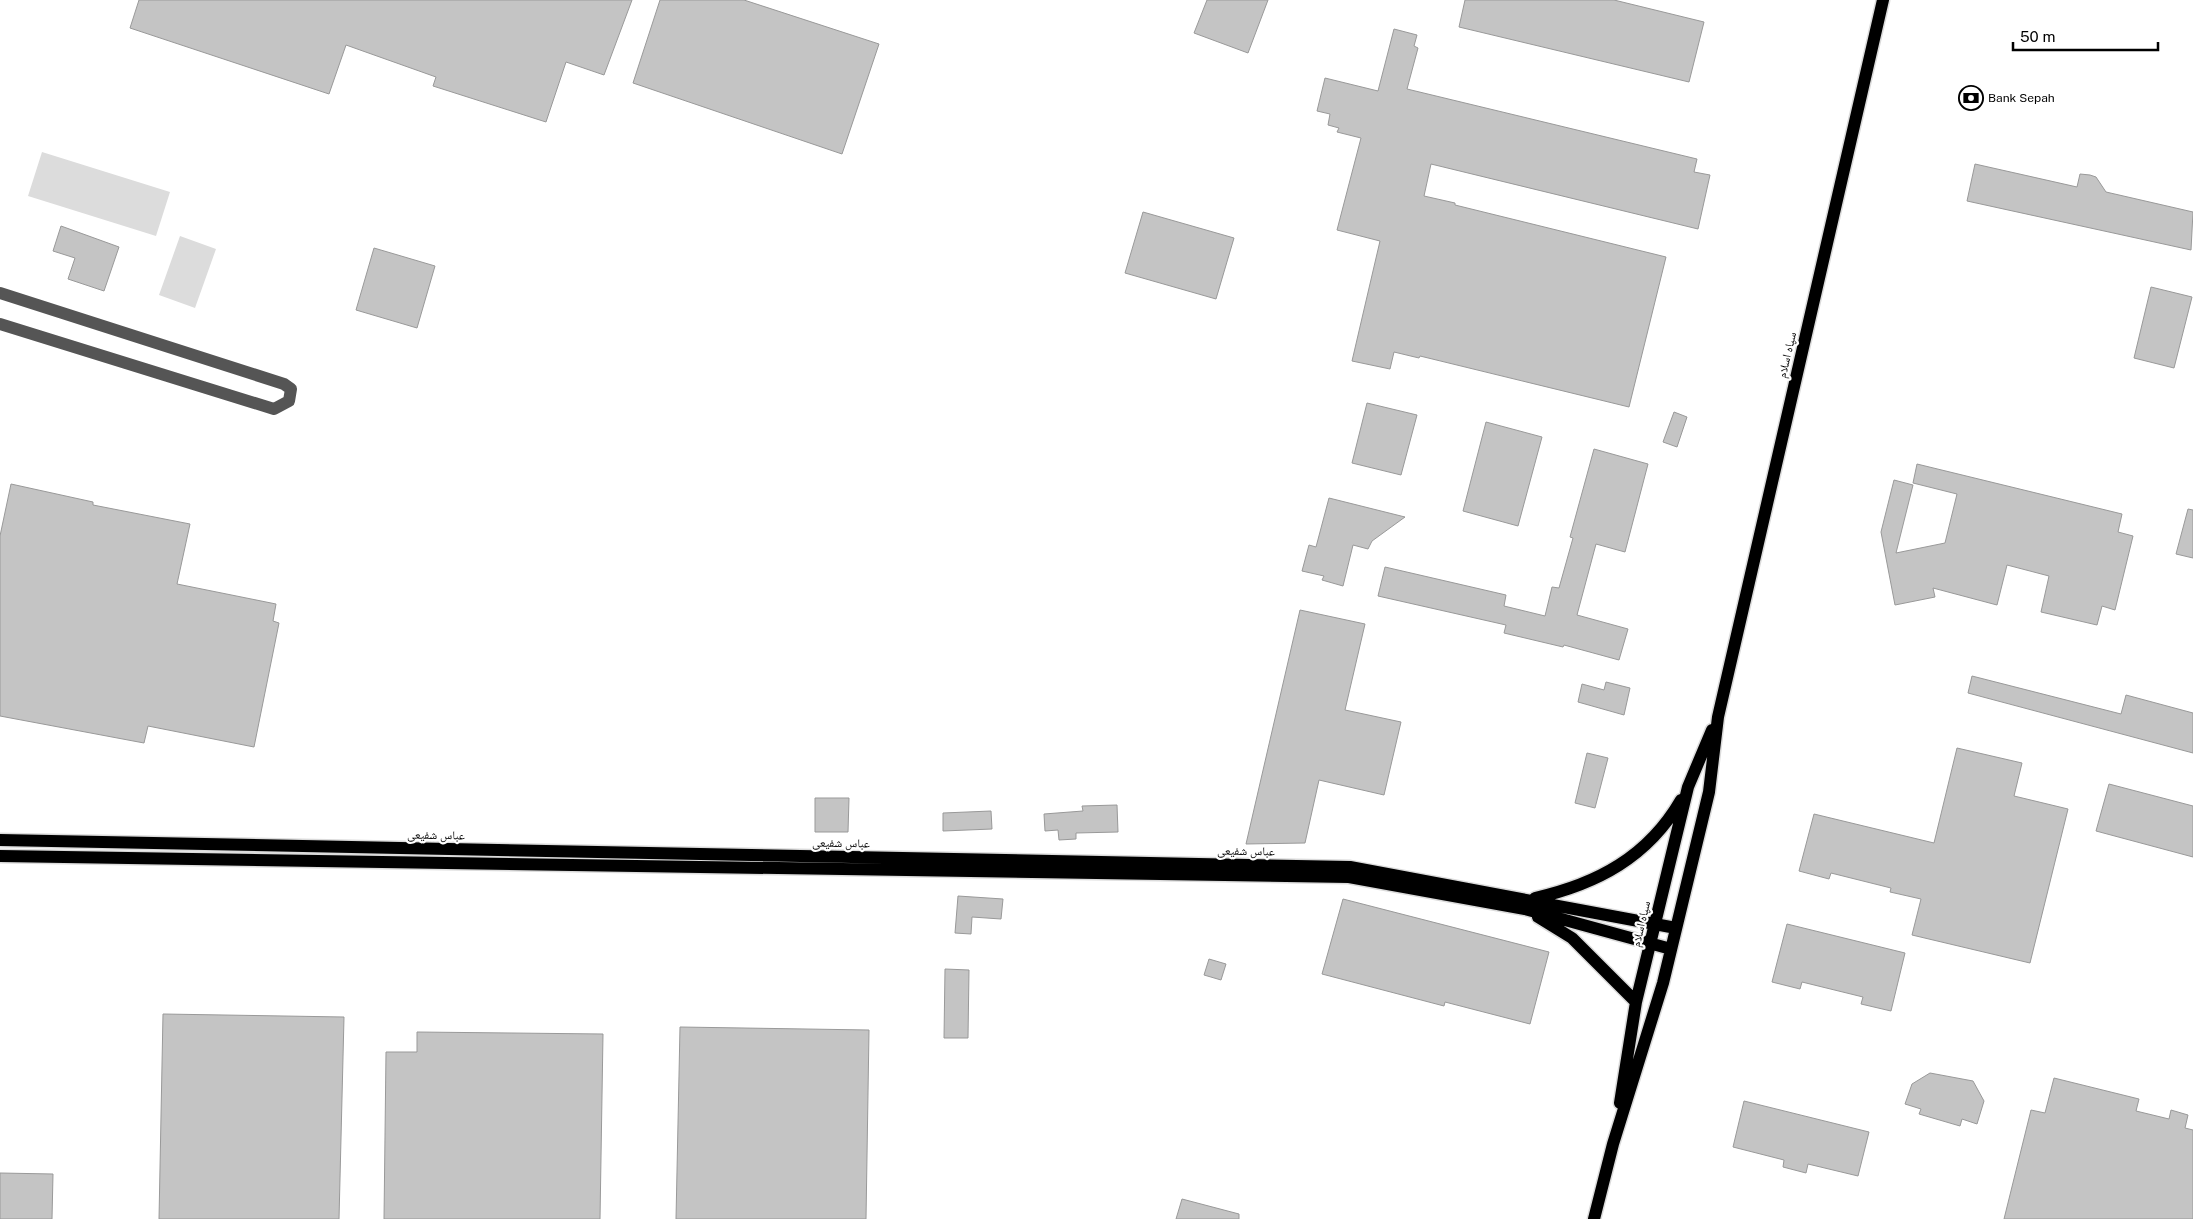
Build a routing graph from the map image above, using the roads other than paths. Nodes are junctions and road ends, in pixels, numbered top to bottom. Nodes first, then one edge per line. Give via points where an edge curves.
1 (1883, 0) edge
2 (0, 293) edge
3 (0, 324) edge
4 (1718, 716) junction
5 (1688, 787) junction
6 (0, 840) edge
7 (0, 856) edge
8 (1526, 904) junction
9 (1655, 923) junction
10 (1676, 928) junction
11 (1651, 944) junction
12 (1671, 949) junction
13 (1636, 1002) junction
14 (1613, 1144) junction
15 (1594, 1219) edge

1 - 4 main road, سپاه اسلام
2 - 3 lane via 284,384 292,390 289,401 274,409
4 - 5 main road, سپاه اسلام
4 - 10 main road, سپاه اسلام via 1709,792
5 - 8 main road via 1671,818 1626,862 1602,877
5 - 9 main road, سپاه اسلام
6 - 8 main road, عباس شفیعی via 1350,866
7 - 8 main road, عباس شفیعی via 1349,877
8 - 9 main road, عباس شفیعی
8 - 11 main road, عباس شفیعی
8 - 13 main road via 1572,938
9 - 10 main road, عباس شفیعی
9 - 11 main road, سپاه اسلام
10 - 12 main road, سپاه اسلام
11 - 12 main road, عباس شفیعی
11 - 13 main road, سپاه اسلام
12 - 14 main road, سپاه اسلام via 1657,1007
13 - 14 main road, سپاه اسلام
14 - 15 main road, سپاه اسلام

